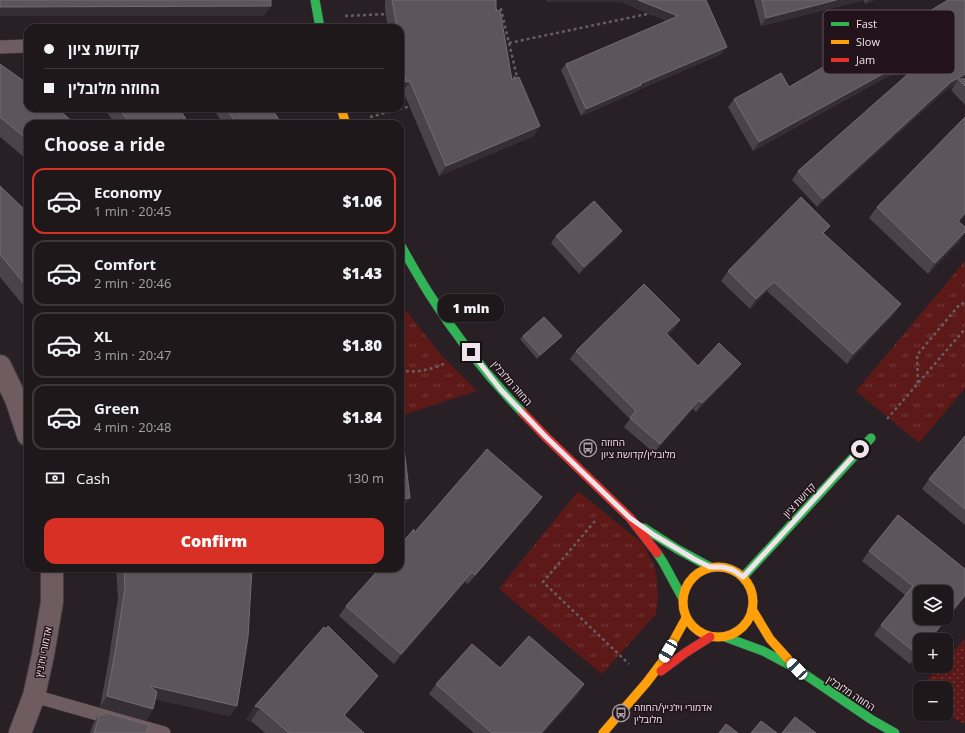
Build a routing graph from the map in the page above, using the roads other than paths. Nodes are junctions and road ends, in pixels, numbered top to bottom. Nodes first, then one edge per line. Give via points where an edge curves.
1 (315, 0) edge
2 (319, 24) edge
3 (24, 46) edge
4 (0, 47) edge
5 (404, 251) edge
6 (0, 366) edge
7 (24, 423) edge
8 (871, 438) road end
9 (630, 518) junction
10 (710, 567) junction
11 (52, 572) edge
12 (743, 577) junction
13 (682, 597) junction
14 (752, 609) junction
15 (686, 618) junction
16 (710, 637) junction
17 (725, 637) junction
18 (797, 669) junction
19 (647, 682) junction
20 (34, 696) junction
21 (20, 733) edge
22 (164, 733) edge
23 (603, 733) edge
24 (895, 733) edge

1 - 2 street
3 - 4 lane
5 - 9 street, החוזה מלובלין via 428,292 501,390
6 - 7 street
8 - 12 street, קדושת ציון
9 - 10 street, החוזה מלובלין
9 - 13 street, החוזה מלובלין via 663,562
10 - 12 street via 728,568
10 - 13 street via 691,578
11 - 20 street, אדמורי ויז'ניץ via 52,602
12 - 14 street via 752,592
13 - 15 street
14 - 17 street via 741,629
14 - 18 street, החוזה מלובלין via 770,639
15 - 16 street via 695,630
15 - 19 street via 662,662
16 - 17 street
16 - 19 street
17 - 18 street, החוזה מלובלין via 763,651
18 - 24 street, החוזה מלובלין via 834,696
19 - 23 street
20 - 21 street, אדמורי ויז'ניץ
20 - 22 lane

